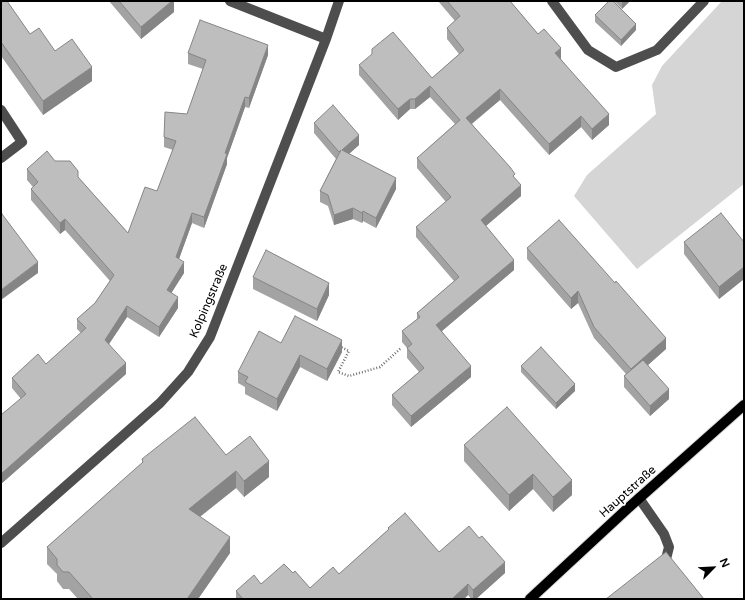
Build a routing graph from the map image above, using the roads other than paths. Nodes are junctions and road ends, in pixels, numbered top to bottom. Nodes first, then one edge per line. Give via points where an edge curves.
1 (230, 1) edge
2 (339, 1) edge
3 (552, 1) edge
4 (704, 1) edge
5 (326, 39) junction
6 (1, 110) edge
7 (1, 158) edge
8 (744, 405) edge
9 (639, 498) junction
10 (1, 543) edge
11 (654, 569) edge
12 (530, 599) edge

1 - 5 street
2 - 5 street, Kolpingstraße
3 - 4 street via 588,50 616,67 657,50
5 - 10 street, Kolpingstraße via 210,336 188,372 160,402
6 - 7 street via 22,142
8 - 9 main road, Hauptstraße
9 - 11 street via 664,534 669,547 666,559
9 - 12 main road, Hauptstraße

